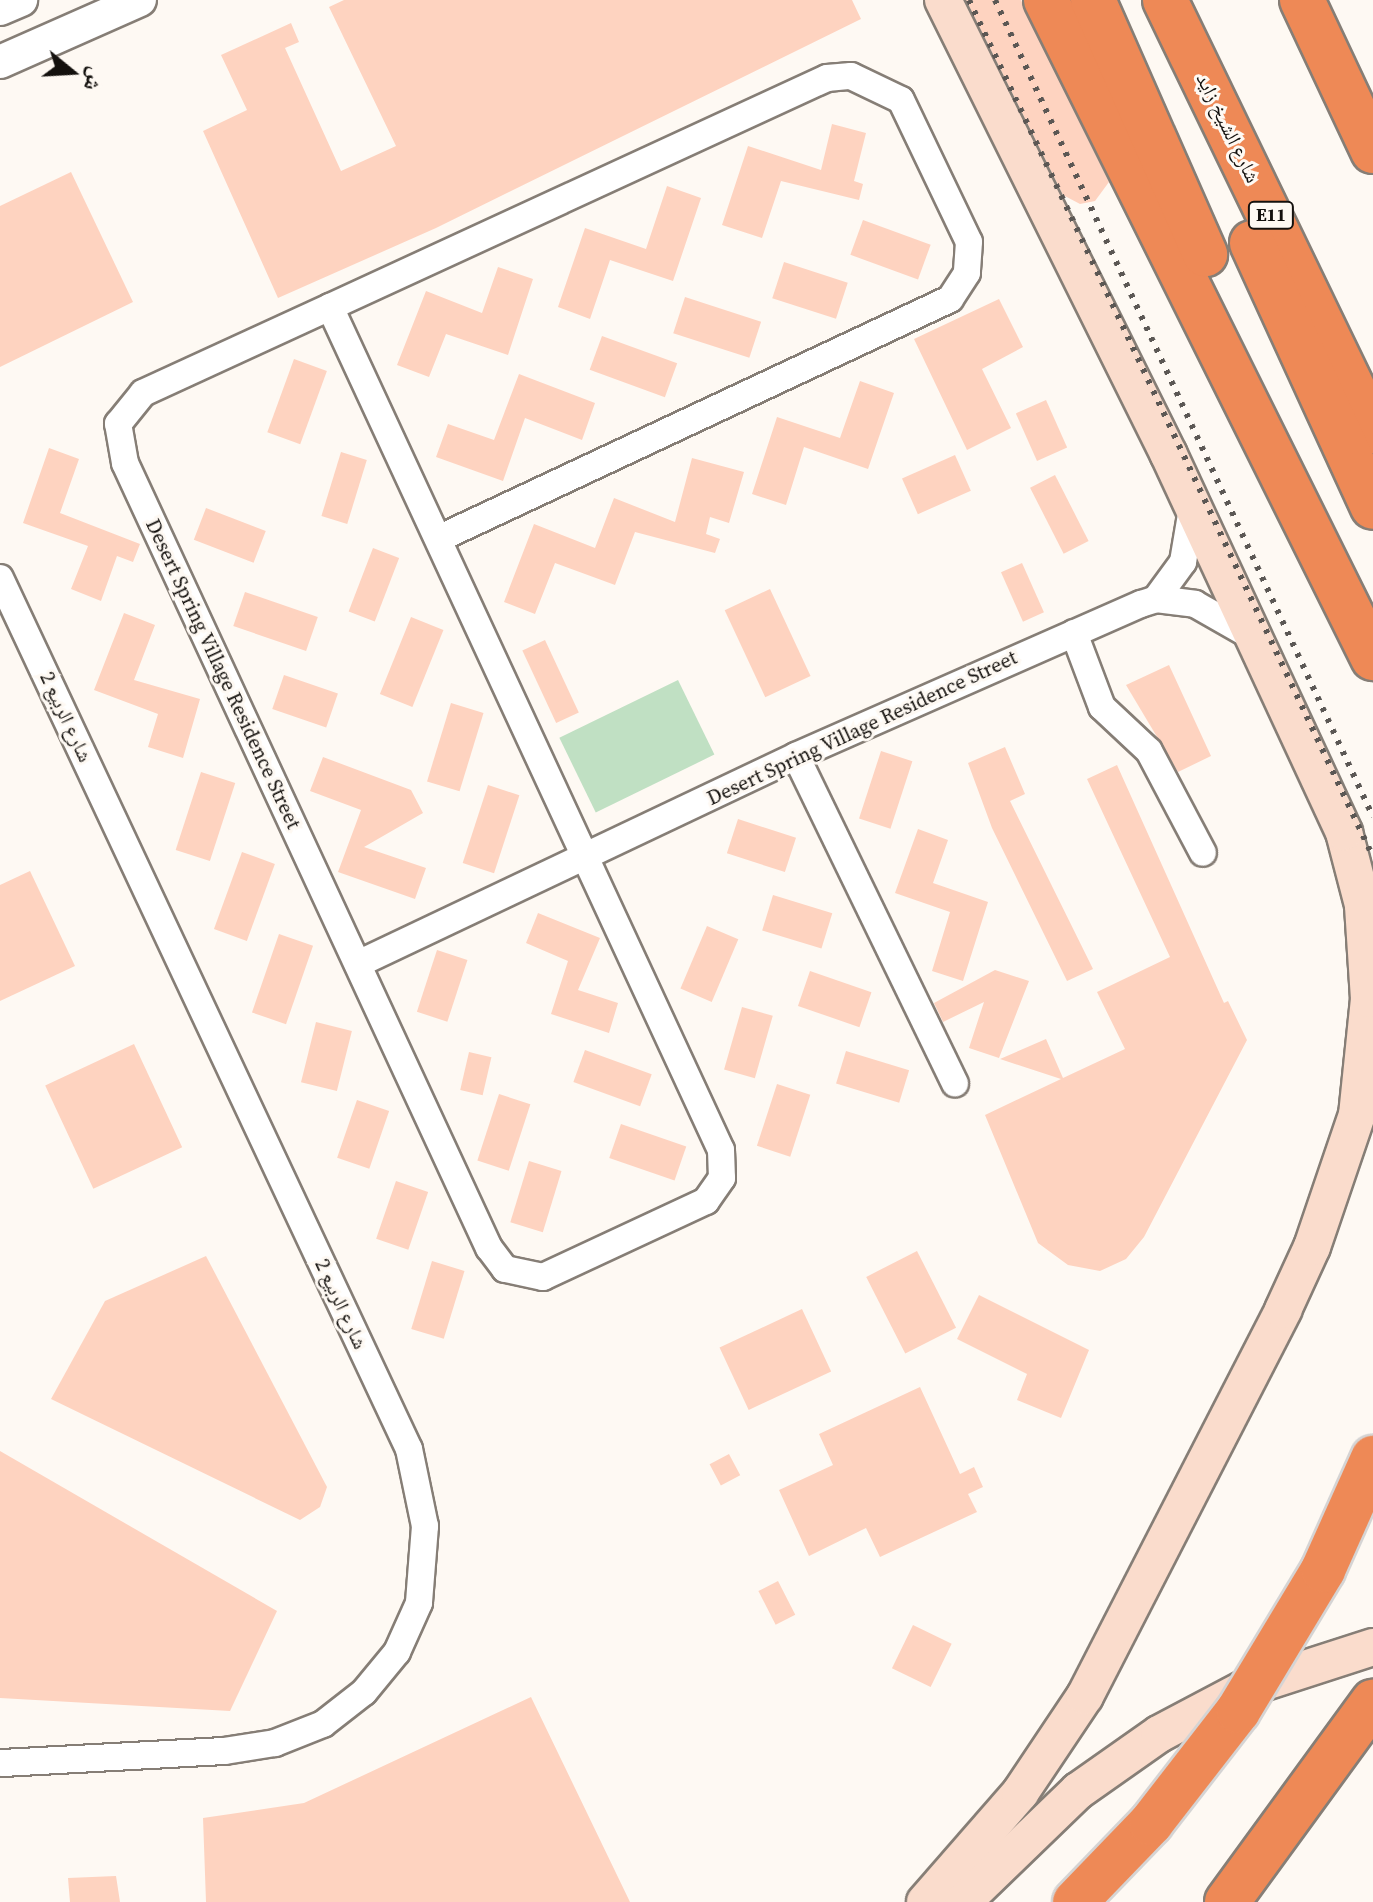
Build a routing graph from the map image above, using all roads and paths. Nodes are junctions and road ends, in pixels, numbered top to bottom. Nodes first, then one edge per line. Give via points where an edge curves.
1 (21, 0) edge
2 (140, 0) edge
3 (943, 0) edge
4 (1046, 0) edge
5 (1093, 0) edge
6 (1165, 0) edge
7 (1302, 0) edge
8 (0, 9) edge
9 (5, 64) edge
10 (1208, 87) junction
11 (1373, 151) edge
12 (330, 307) junction
13 (1373, 431) edge
14 (1191, 502) junction
15 (1373, 507) edge
16 (438, 539) junction
17 (1321, 550) junction
18 (0, 578) edge
19 (1149, 602) junction
20 (1074, 633) junction
21 (1254, 637) junction
22 (1373, 658) edge
23 (796, 756) junction
24 (1203, 853) dead end
25 (586, 857) junction
26 (358, 964) junction
27 (955, 1083) dead end
28 (1373, 1458) edge
29 (1373, 1647) edge
30 (1373, 1702) edge
31 (0, 1763) edge
32 (925, 1902) edge
33 (963, 1902) edge
34 (1075, 1902) edge
35 (1227, 1902) edge

1 - 8 street
2 - 9 street
3 - 14 main road
4 - 17 highway
5 - 17 highway via 1266,393
6 - 10 highway, شارع الشيخ زايد / E11
7 - 11 highway
10 - 13 highway, شارع الشيخ زايد / E11
10 - 15 highway via 1244,226
12 - 16 street, Desert Spring Village Residence Street
12 - 16 street via 839,75 901,100 963,227 967,273 937,308
12 - 26 street, Desert Spring Village Residence Street via 143,393 118,424 125,463
14 - 19 street via 1188,548
14 - 21 main road
16 - 25 street, Desert Spring Village Residence Street
17 - 22 highway
18 - 31 street, شارع الربيع 2 via 409,1449 425,1526 419,1603 397,1652 364,1692 323,1724 275,1743 224,1751
19 - 20 street, Desert Spring Village Residence Street
19 - 21 street via 1216,612
20 - 23 street, Desert Spring Village Residence Street
20 - 24 street via 1102,707 1149,751
21 - 32 main road via 1344,832 1363,905 1369,999 1357,1115 1301,1273 1114,1645 1020,1793
23 - 25 street, Desert Spring Village Residence Street
23 - 27 street
25 - 26 street, Desert Spring Village Residence Street
25 - 26 street, Desert Spring Village Residence Street via 721,1150 722,1178 694,1209 543,1277 505,1269 489,1248
28 - 34 highway, bridge via 1323,1570 1238,1711 1151,1823
29 - 33 main road via 1246,1688 1159,1734 1069,1799
30 - 35 highway

